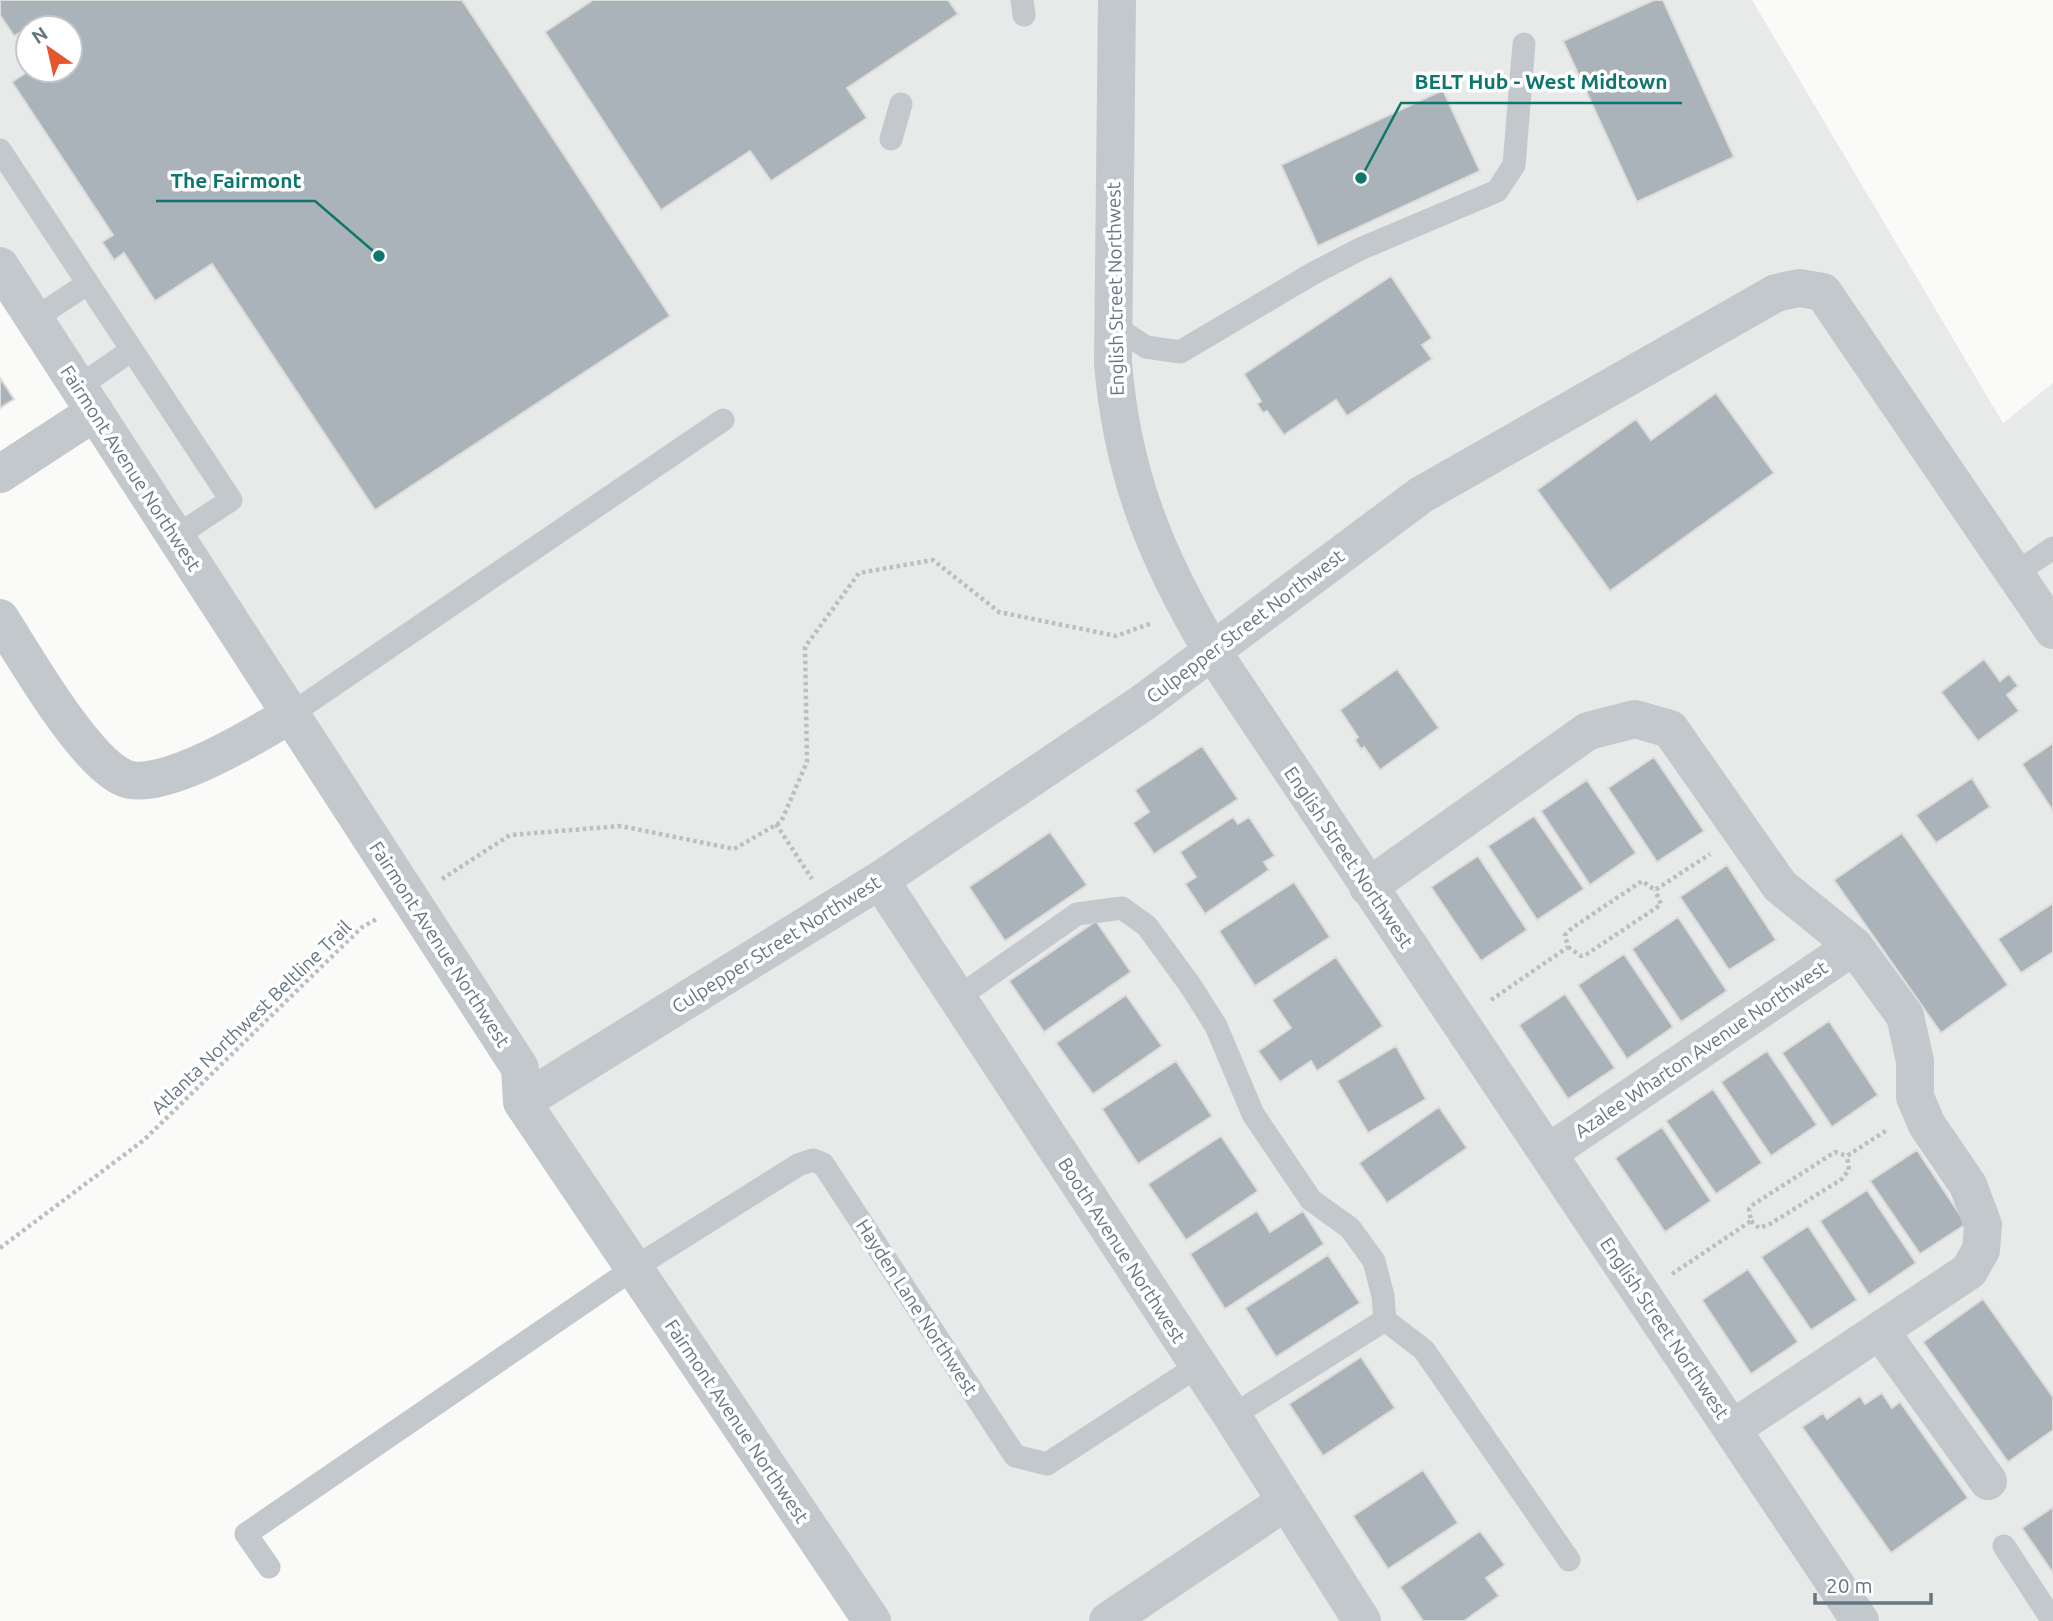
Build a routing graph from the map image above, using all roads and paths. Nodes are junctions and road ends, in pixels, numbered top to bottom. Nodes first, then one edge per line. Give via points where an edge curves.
1 (1117, 0) edge
2 (1524, 44) dead end
3 (901, 104) dead end
4 (891, 139) dead end
5 (0, 149) edge
6 (0, 266) edge
7 (88, 284) junction
8 (34, 319) junction
9 (1114, 326) junction
10 (132, 351) junction
11 (86, 399) junction
12 (723, 420) dead end
13 (0, 474) edge
14 (175, 537) junction
15 (2053, 548) edge
16 (2016, 573) junction
17 (1188, 611) junction
18 (0, 618) edge
19 (2053, 630) edge
20 (1212, 652) junction
21 (290, 714) junction
22 (776, 824) junction
23 (1743, 833) junction
24 (880, 880) junction
25 (814, 883) dead end
26 (1368, 887) junction
27 (1655, 890) junction
28 (411, 899) junction
29 (1854, 946) junction
30 (1568, 947) junction
31 (957, 998) junction
32 (1482, 1007) dead end
33 (522, 1102) junction
34 (1920, 1108) junction
35 (1548, 1153) junction
36 (1847, 1156) junction
37 (1751, 1221) junction
38 (0, 1248) edge
39 (634, 1268) junction
40 (1662, 1280) dead end
41 (1385, 1320) junction
42 (1880, 1331) junction
43 (1198, 1366) junction
44 (1231, 1416) junction
45 (1732, 1429) junction
46 (1988, 1480) dead end
47 (1285, 1502) junction
48 (2004, 1546) dead end
49 (1569, 1560) dead end
50 (269, 1567) dead end
51 (872, 1621) edge
52 (1108, 1621) edge
53 (1362, 1621) edge
54 (1860, 1621) edge
55 (2053, 1621) edge

1 - 9 street, English Street Northwest
2 - 9 lane via 1514,165 1497,191 1348,255 1180,352 1146,347
3 - 4 lane
5 - 7 lane
6 - 8 street, Fairmont Avenue Northwest
7 - 8 lane
7 - 10 lane
8 - 11 street, Fairmont Avenue Northwest
9 - 17 street, English Street Northwest via 1117,409 1130,471 1153,540
10 - 11 lane
10 - 14 lane via 231,500
11 - 13 street
11 - 14 street, Fairmont Avenue Northwest
12 - 21 lane
14 - 21 street, Fairmont Avenue Northwest
15 - 16 lane
16 - 19 street
16 - 20 street, Culpepper Street Northwest via 1823,292 1799,288 1776,293 1421,495
17 - 20 street, English Street Northwest
17 - 22 path, Atlanta Northwest Beltline Trail via 1116,636 999,612 933,560 859,573 805,647 807,762 781,822
18 - 21 street via 77,734 99,761 125,779 155,780 201,763
20 - 24 street, Culpepper Street Northwest
20 - 26 street, English Street Northwest
21 - 28 street, Fairmont Avenue Northwest
22 - 25 path
22 - 28 path, Atlanta Northwest Beltline Trail via 734,849 621,826 510,835
23 - 26 street via 1670,729 1635,719 1588,730
23 - 27 path
23 - 29 street via 1780,886
24 - 31 street, Booth Avenue Northwest
24 - 33 street, Culpepper Street Northwest
26 - 35 street, English Street Northwest
27 - 30 path via 1642,881 1565,935
27 - 30 path via 1661,904 1657,908 1599,946 1581,956
28 - 33 street, Fairmont Avenue Northwest via 520,1068
28 - 38 path, Atlanta Northwest Beltline Trail via 361,928 144,1140
29 - 34 street via 1905,1016
29 - 35 street, Azalee Wharton Avenue Northwest
30 - 32 path
31 - 41 lane via 1077,914 1122,908 1147,926 1216,1026 1253,1114 1311,1200 1350,1228 1374,1261
31 - 43 street, Booth Avenue Northwest
33 - 39 street, Fairmont Avenue Northwest
34 - 36 path
34 - 42 street via 1968,1185 1983,1225 1981,1250 1969,1271
35 - 45 street, English Street Northwest
36 - 37 path via 1835,1152 1754,1204 1749,1209
36 - 37 path via 1849,1170 1842,1179 1770,1224 1759,1227
37 - 40 path
39 - 43 lane, Hayden Lane Northwest via 798,1164 813,1160 823,1164 1015,1456 1047,1464
39 - 50 lane via 246,1534
39 - 51 street, Fairmont Avenue Northwest
41 - 44 lane
41 - 49 lane via 1424,1350
42 - 45 street
42 - 46 street
43 - 44 street, Booth Avenue Northwest
44 - 47 street, Booth Avenue Northwest
45 - 54 street, English Street Northwest
47 - 52 street
47 - 53 street, Booth Avenue Northwest
48 - 55 lane

